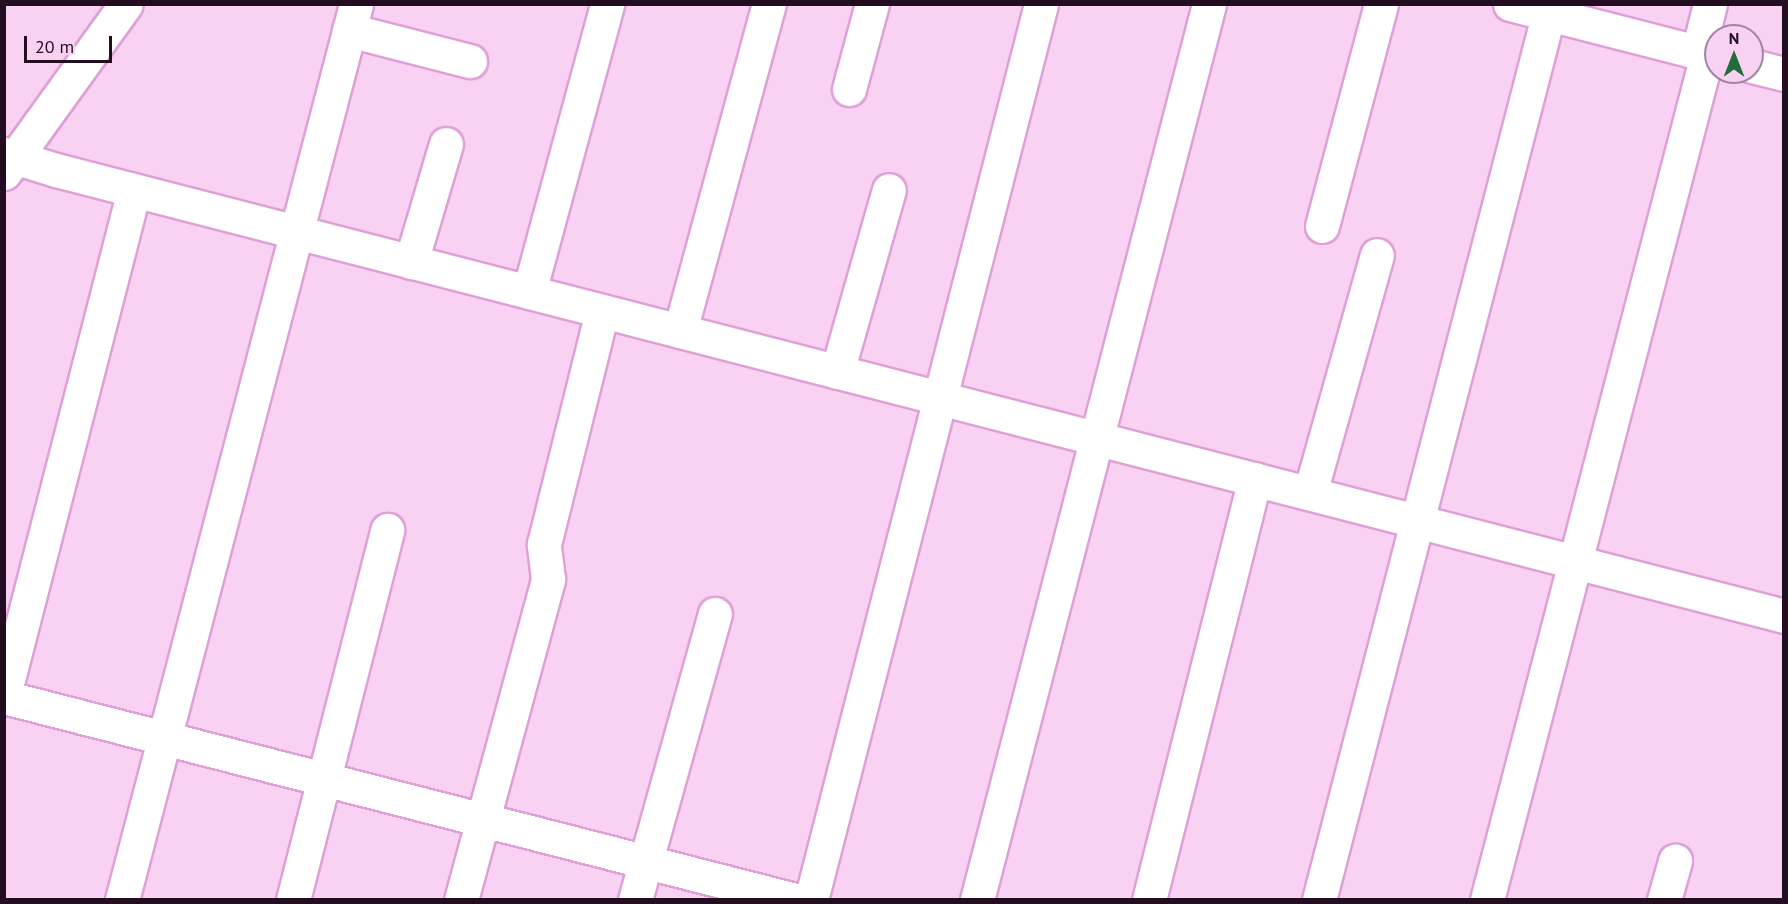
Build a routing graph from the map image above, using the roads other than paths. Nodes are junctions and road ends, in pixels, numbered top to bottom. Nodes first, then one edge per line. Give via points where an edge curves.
1 (126, 4) edge
2 (607, 4) edge
3 (769, 4) edge
4 (872, 4) edge
5 (1041, 4) edge
6 (1209, 4) edge
7 (1381, 4) edge
8 (1510, 4) edge
9 (1710, 4) edge
10 (1550, 9) edge
11 (353, 17) edge
12 (1709, 24) edge
13 (1704, 53) edge
14 (470, 61) dead end
15 (1704, 66) edge
16 (1764, 69) edge
17 (1784, 75) edge
18 (849, 89) dead end
19 (446, 144) dead end
20 (8, 161) edge
21 (134, 190) junction
22 (889, 190) dead end
23 (1322, 226) dead end
24 (295, 232) junction
25 (1377, 255) dead end
26 (411, 262) junction
27 (529, 292) junction
28 (602, 311) junction
29 (680, 331) junction
30 (837, 372) junction
31 (940, 398) junction
32 (1098, 439) junction
33 (1255, 480) junction
34 (1310, 493) junction
35 (1416, 521) junction
36 (387, 530) dead end
37 (1575, 562) junction
38 (715, 614) dead end
39 (1784, 615) edge
40 (4, 696) edge
41 (164, 738) junction
42 (325, 779) junction
43 (482, 819) junction
44 (645, 861) junction
45 (1675, 861) dead end
46 (122, 900) edge
47 (293, 900) edge
48 (461, 900) edge
49 (635, 900) edge
50 (795, 900) edge
51 (811, 900) edge
52 (978, 900) edge
53 (1149, 900) edge
54 (1319, 900) edge
55 (1487, 900) edge
56 (1664, 900) edge

1 - 20 street
2 - 27 street
3 - 29 street
4 - 18 street
5 - 31 street
6 - 32 street
7 - 23 street
8 - 10 street
9 - 12 street
10 - 13 street
10 - 35 street
11 - 14 street
11 - 24 street
15 - 37 street
16 - 17 street
19 - 26 street
20 - 21 street
21 - 24 street
21 - 40 street
22 - 30 street
24 - 26 street
24 - 41 street
25 - 34 street
26 - 27 street
27 - 28 street
28 - 29 street
28 - 43 street via 544,544 548,579
29 - 30 street
30 - 31 street
31 - 32 street
31 - 51 street
32 - 33 street
32 - 52 street
33 - 34 street
33 - 53 street
34 - 35 street
35 - 37 street
35 - 54 street
36 - 42 street
37 - 39 street
37 - 55 street
38 - 44 street
40 - 41 street
41 - 42 street
41 - 46 street
42 - 43 street
42 - 47 street
43 - 44 street
43 - 48 street
44 - 49 street
44 - 50 street
45 - 56 street

